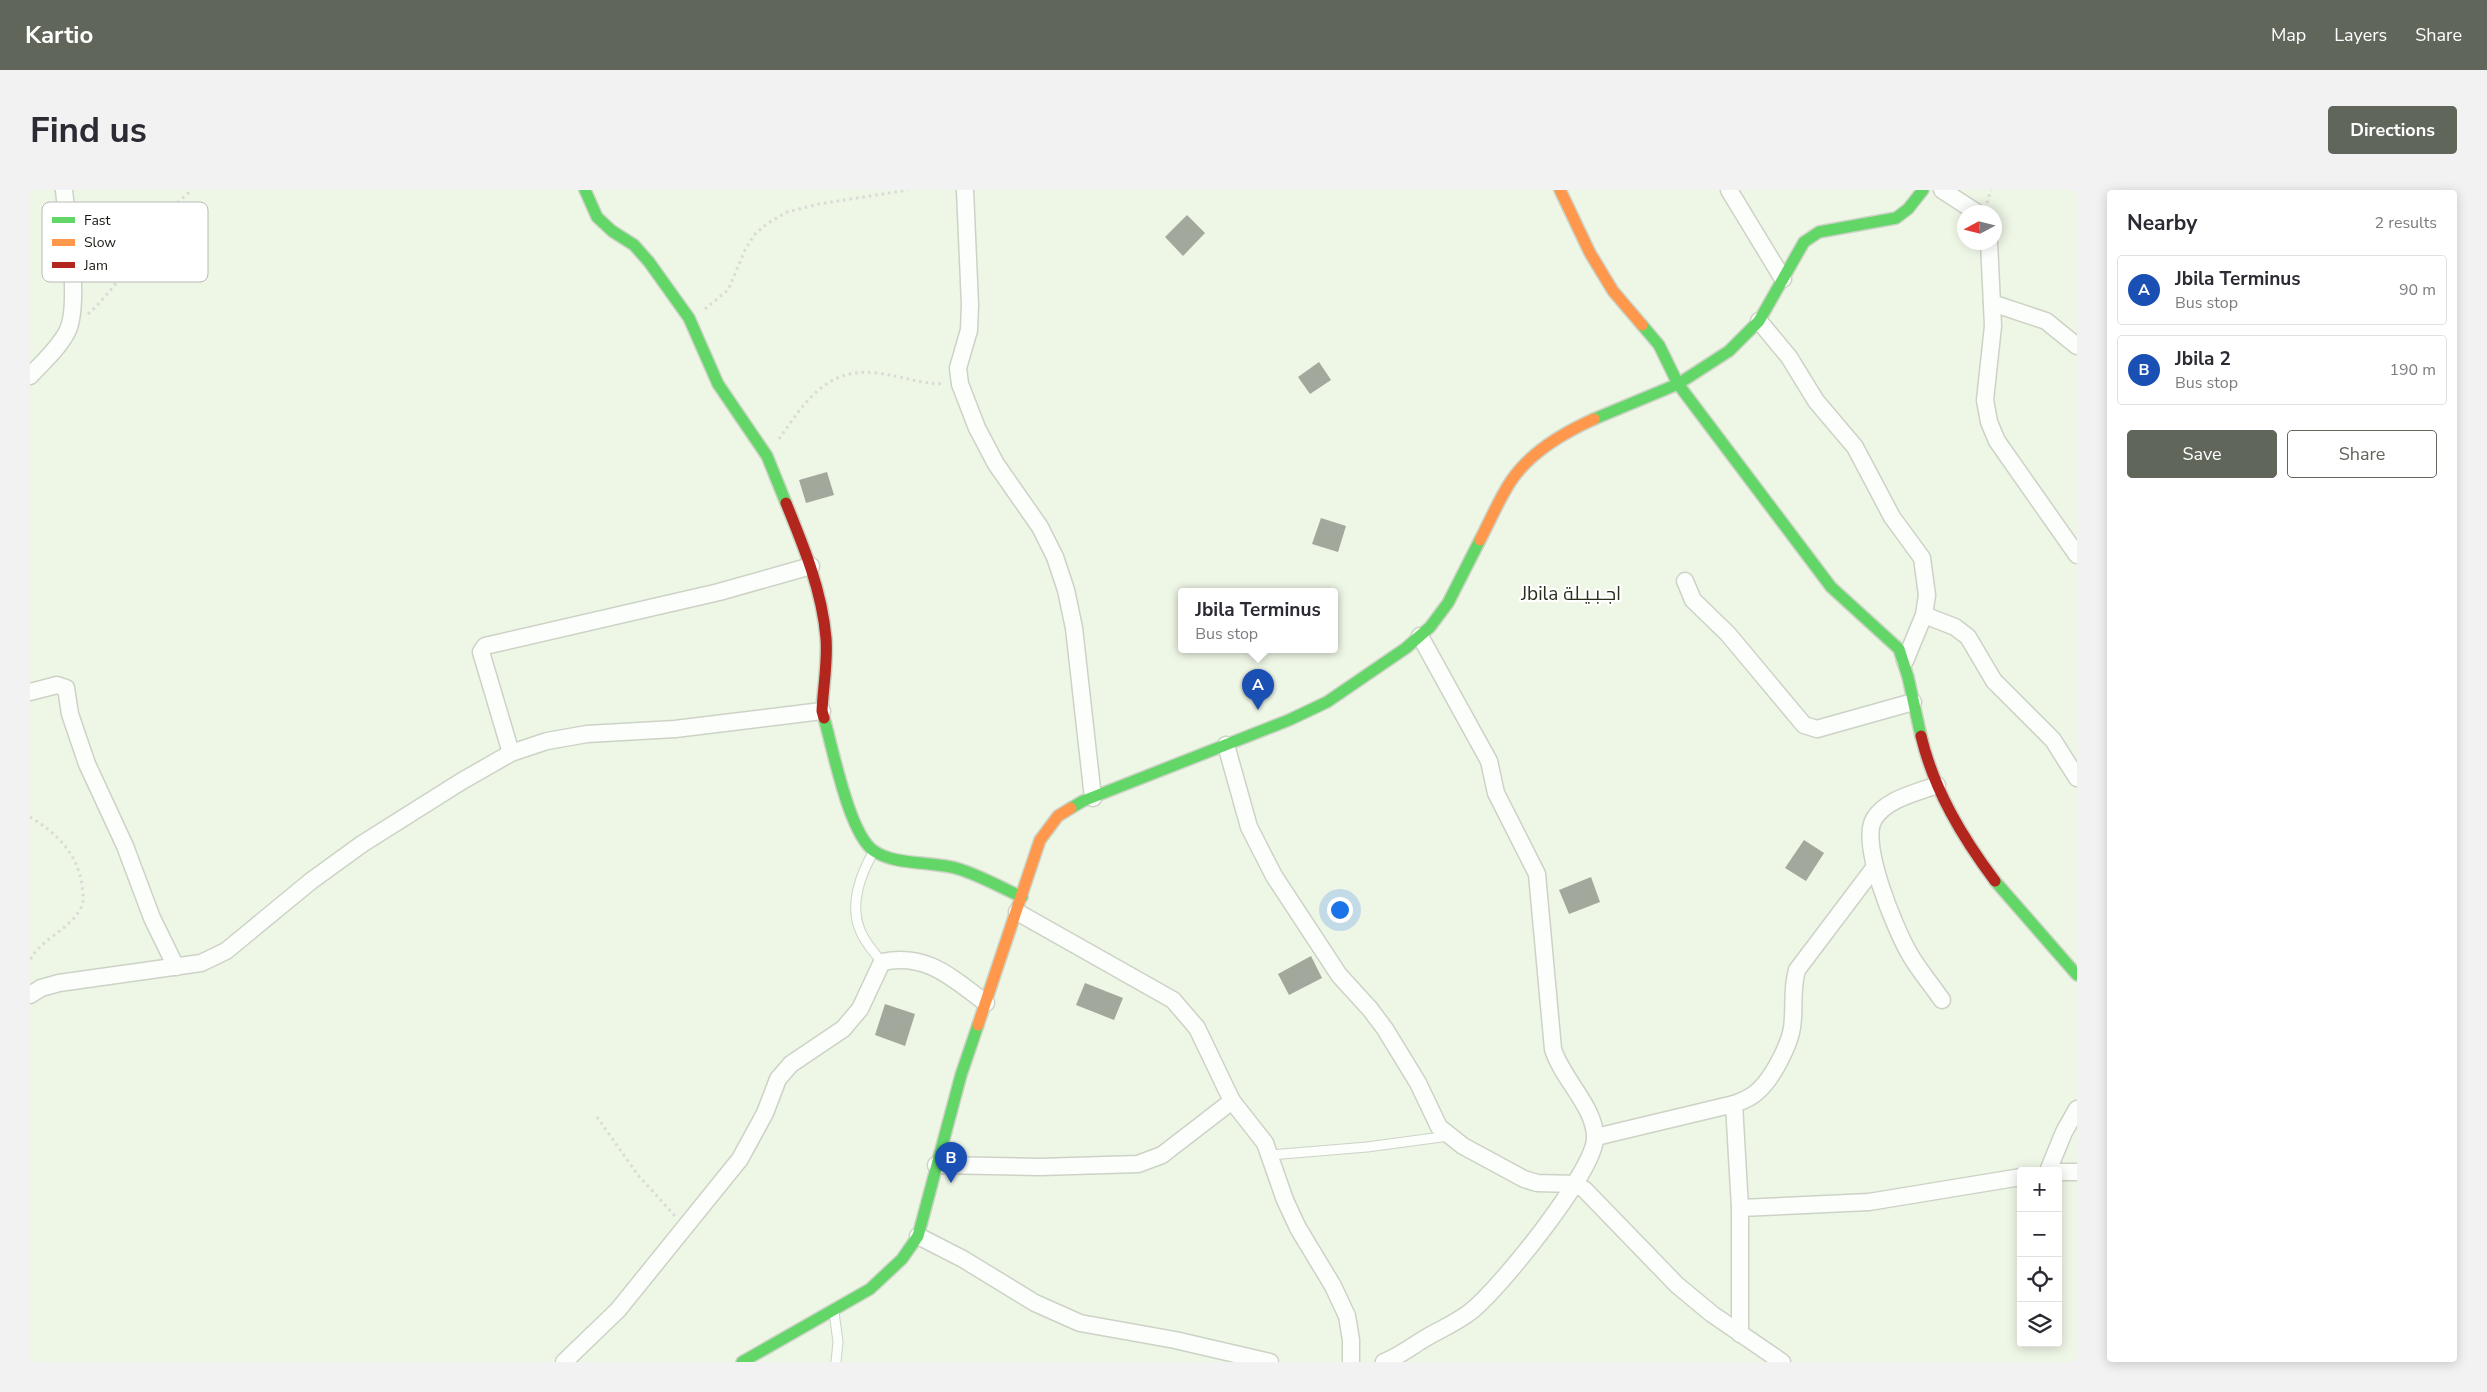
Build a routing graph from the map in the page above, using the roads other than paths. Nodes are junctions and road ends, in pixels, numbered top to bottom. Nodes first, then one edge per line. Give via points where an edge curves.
1 (585, 190) edge
2 (964, 190) edge
3 (1560, 190) edge
4 (1729, 190) edge
5 (1923, 190) edge
6 (1942, 190) edge
7 (1965, 205) edge
8 (1989, 250) edge
9 (1783, 279) junction
10 (71, 282) edge
11 (1992, 303) junction
12 (1759, 321) junction
13 (2077, 346) edge
14 (30, 376) edge
15 (1678, 384) junction
16 (2077, 555) edge
17 (811, 566) junction
18 (1684, 581) dead end
19 (1924, 615) junction
20 (1420, 636) junction
21 (1905, 661) junction
22 (30, 692) edge
23 (1913, 702) junction
24 (822, 711) junction
25 (1226, 745) junction
26 (511, 753) junction
27 (2077, 778) edge
28 (1936, 784) junction
29 (1093, 798) junction
30 (874, 850) junction
31 (1874, 868) junction
32 (1020, 904) junction
33 (882, 962) junction
34 (176, 967) junction
35 (2077, 975) edge
36 (30, 995) edge
37 (1942, 1000) dead end
38 (986, 1003) junction
39 (1232, 1101) junction
40 (1734, 1104) junction
41 (2077, 1109) edge
42 (1449, 1136) junction
43 (1596, 1137) junction
44 (1270, 1155) junction
45 (936, 1166) junction
46 (2050, 1167) edge
47 (2062, 1172) edge
48 (2077, 1172) edge
49 (2017, 1178) edge
50 (1575, 1184) junction
51 (1740, 1208) junction
52 (918, 1236) junction
53 (834, 1311) junction
54 (1740, 1334) junction
55 (564, 1362) edge
56 (742, 1362) edge
57 (836, 1362) edge
58 (1270, 1362) edge
59 (1351, 1362) edge
60 (1384, 1362) edge
61 (1782, 1362) edge

1 - 17 street via 597,217 634,245 650,262 689,318 718,384 767,456
2 - 29 street via 970,305 968,330 958,368 960,384 977,428 996,464 1040,527 1066,590 1074,628
3 - 15 street via 1590,254 1613,291 1659,345
4 - 9 street
5 - 9 street via 1896,218 1818,232 1804,242
6 - 7 street
8 - 11 street
9 - 12 street
10 - 14 street via 68,330
11 - 13 street via 2046,321
11 - 16 street via 1993,326 1985,400 1989,422 1997,441
12 - 15 street via 1729,351
12 - 19 street via 1789,357 1816,401 1855,447 1892,517 1922,558 1927,594
15 - 20 street via 1572,428 1539,451 1512,481 1448,603
15 - 21 street via 1831,587 1890,638
17 - 24 street via 826,640
17 - 26 street via 719,592 485,646 482,652
18 - 23 street via 1693,600 1728,634 1804,725 1817,729
19 - 21 street
19 - 27 street via 1955,627 1968,637 1994,681 2053,740
20 - 25 street via 1327,702
20 - 43 street via 1489,761 1496,793 1536,874 1553,1049 1558,1066 1584,1102
21 - 23 street
22 - 34 street via 57,685 66,688 70,714 87,764
23 - 28 street
24 - 26 street via 675,729 587,734 547,741
24 - 30 street via 853,821
25 - 29 street
25 - 42 street via 1250,827 1274,876 1338,975 1385,1030 1418,1084 1439,1127
26 - 34 street via 356,849 311,881 226,951 213,959
28 - 31 street via 1885,805 1873,820 1869,837
28 - 35 street via 1955,823 1984,868
29 - 32 street via 1058,816 1040,840
30 - 32 street via 887,857 959,869
30 - 33 lane via 859,879 857,914 859,929
31 - 37 street via 1901,938
31 - 40 street via 1797,970 1792,988 1792,1028 1784,1053 1759,1091
32 - 38 street
32 - 39 street via 1173,1000 1196,1028
33 - 38 street via 919,962 937,967
33 - 55 street via 860,1009 843,1028 791,1064 778,1079 740,1159 618,1310
34 - 36 street via 59,983
38 - 45 street via 960,1075
39 - 44 street via 1265,1143
39 - 45 street via 1162,1155 1138,1164
40 - 43 street
40 - 51 street
41 - 46 street
42 - 44 lane
42 - 50 street via 1524,1180
43 - 50 street
44 - 59 street via 1295,1221 1347,1316
45 - 52 street
47 - 48 street
49 - 51 street via 1869,1202
50 - 54 street via 1585,1190 1677,1285
50 - 60 street via 1506,1277 1470,1312
51 - 54 street
52 - 53 street via 887,1274 870,1289
52 - 58 street via 964,1259 1035,1303 1080,1323
53 - 56 street
53 - 57 lane via 838,1342
54 - 61 street

